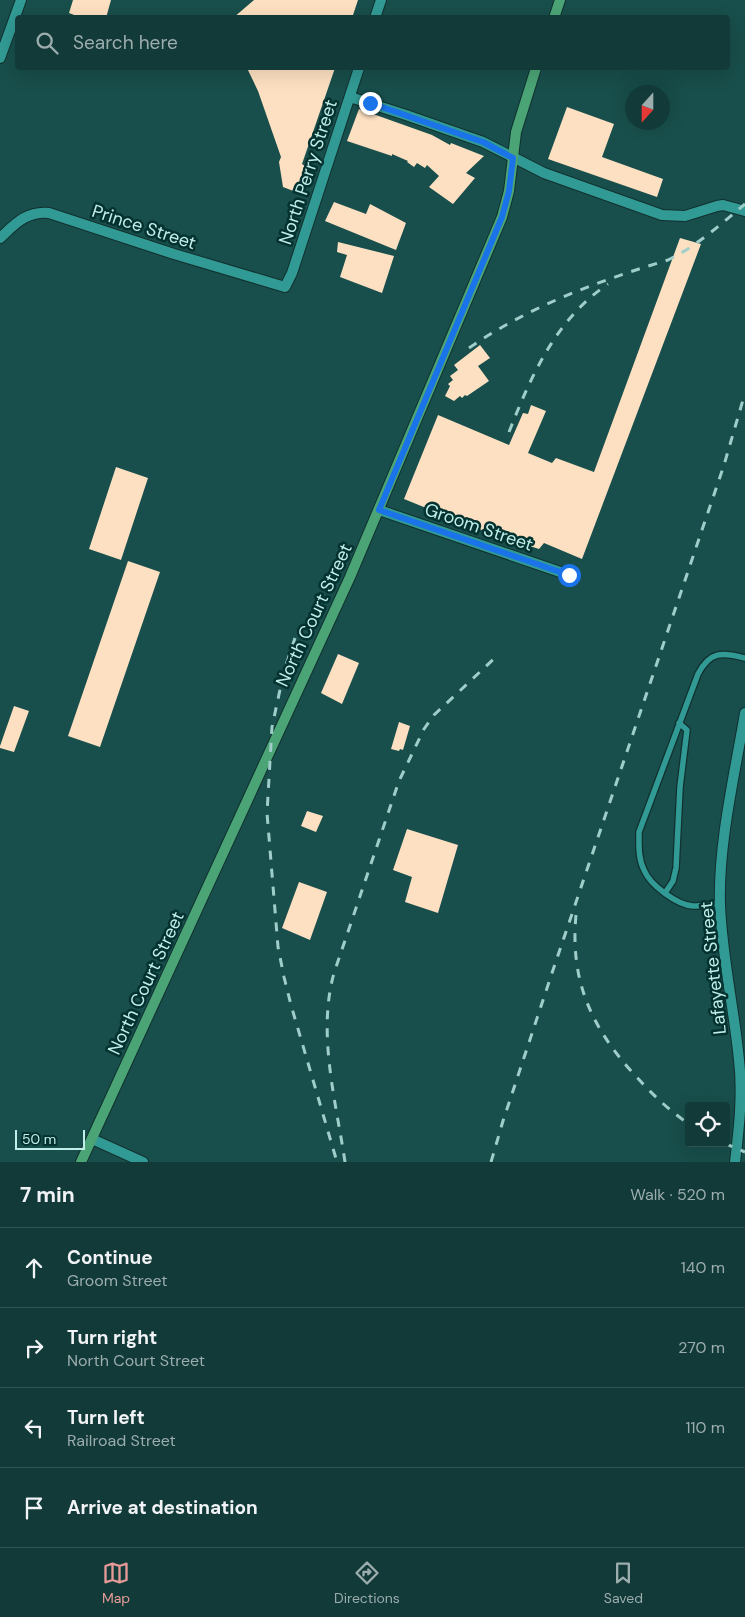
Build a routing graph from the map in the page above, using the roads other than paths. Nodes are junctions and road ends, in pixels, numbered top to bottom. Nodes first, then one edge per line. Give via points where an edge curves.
1 (20, 0) edge
2 (381, 0) edge
3 (560, 0) edge
4 (376, 15) edge
5 (555, 15) edge
6 (0, 58) edge
7 (358, 70) edge
8 (535, 70) edge
9 (350, 97) junction
10 (513, 158) junction
11 (745, 211) edge
12 (0, 238) edge
13 (285, 287) joint
14 (379, 510) junction
15 (569, 575) dead end
16 (745, 658) edge
17 (745, 712) edge
18 (679, 724) junction
19 (665, 893) junction
20 (720, 903) junction
21 (92, 1139) junction
22 (81, 1162) edge
23 (144, 1162) edge
24 (735, 1162) edge

1 - 6 street
2 - 4 street
3 - 5 main road
7 - 9 street, North Perry Street
8 - 10 main road, North Court Street via 516,132
9 - 10 street via 483,142
9 - 13 street, North Perry Street
10 - 11 street via 544,173 662,215 685,216 723,205
10 - 14 main road, North Court Street via 502,217
12 - 13 street, Prince Street via 25,216 49,213
14 - 15 street, Groom Street
14 - 21 main road, North Court Street
16 - 18 lane via 719,654 704,662
17 - 20 street, Lafayette Street via 726,828
18 - 19 lane via 687,730 676,868
18 - 19 lane via 639,832 639,853 644,871
19 - 20 lane via 691,906
20 - 24 street, Lafayette Street via 741,1080
21 - 22 main road, North Court Street
21 - 23 street

